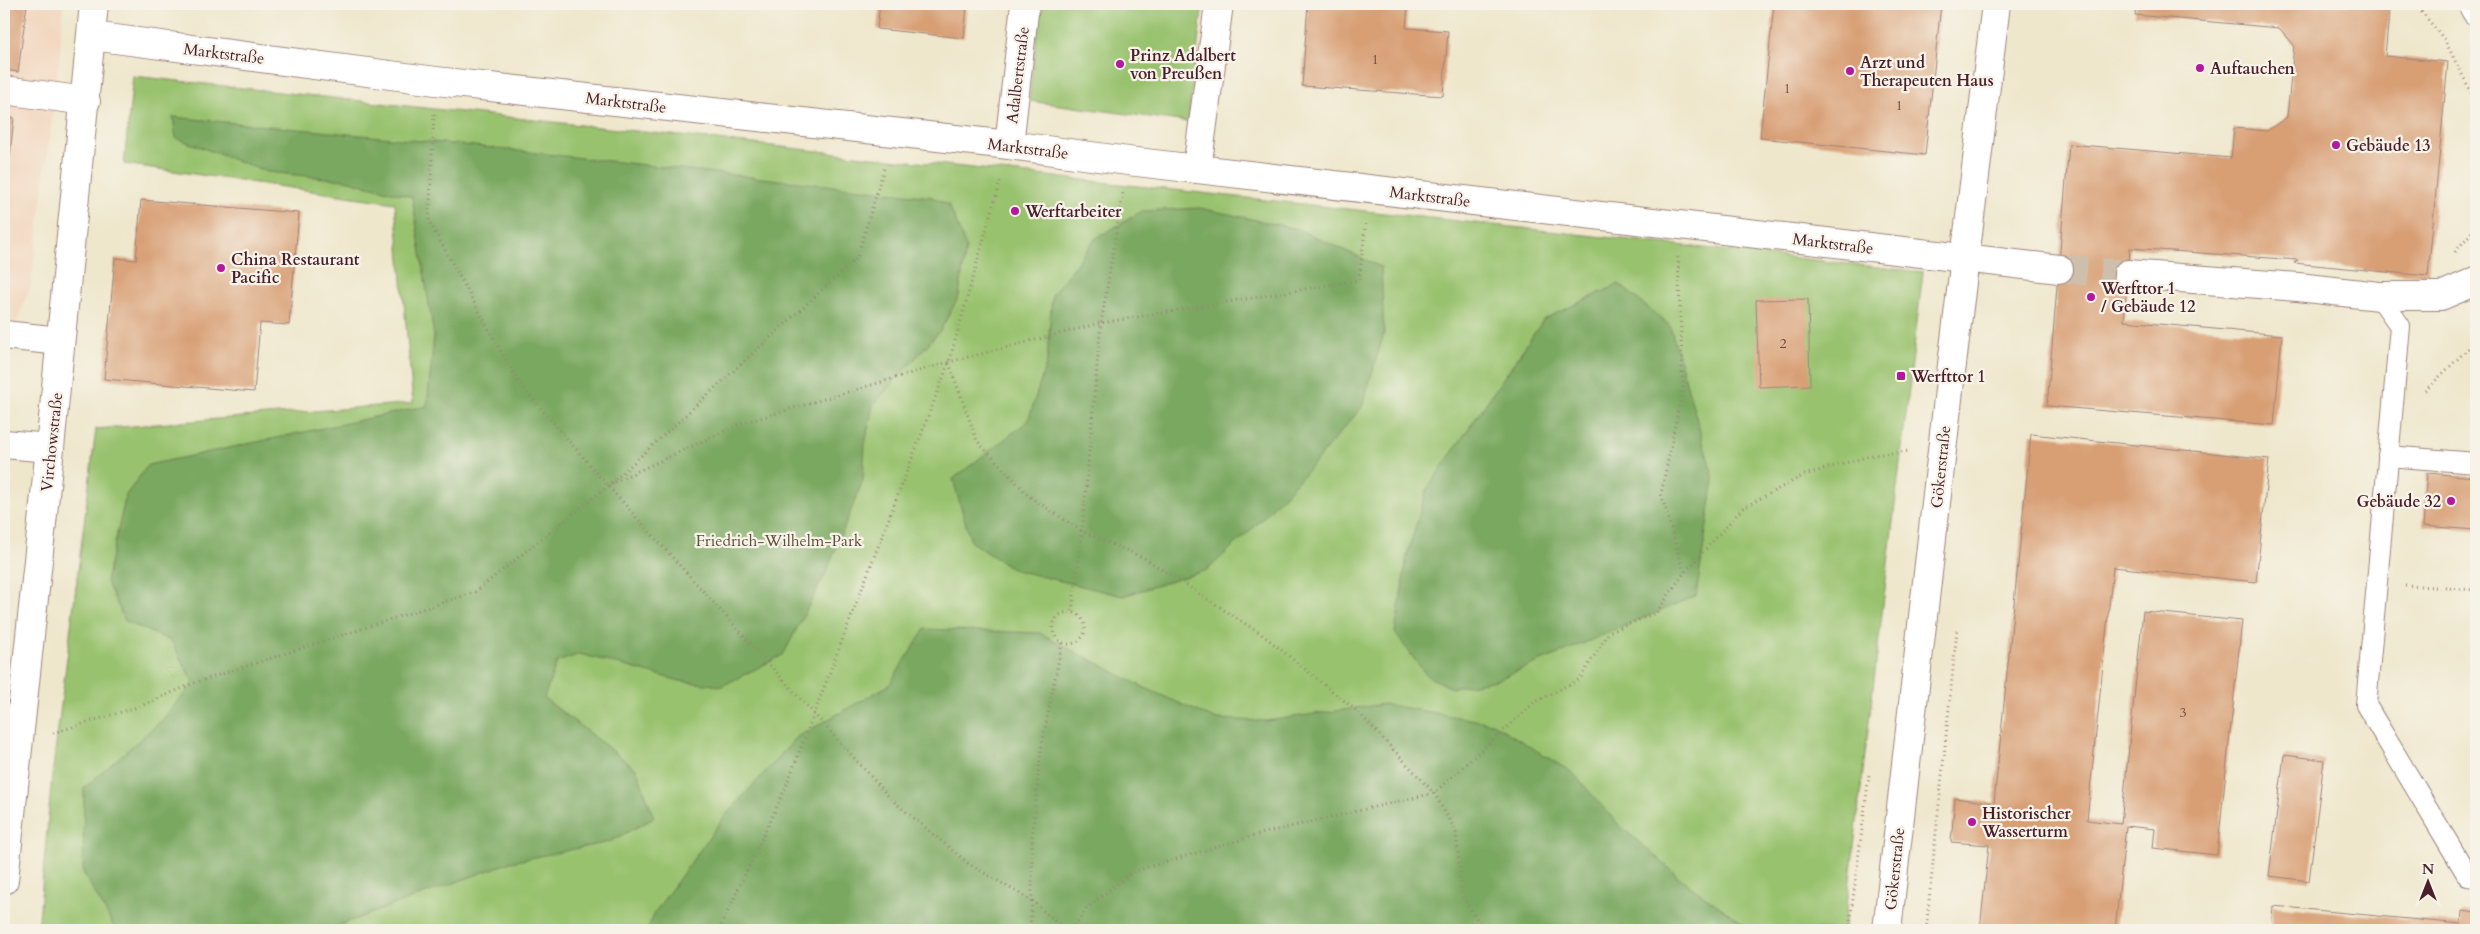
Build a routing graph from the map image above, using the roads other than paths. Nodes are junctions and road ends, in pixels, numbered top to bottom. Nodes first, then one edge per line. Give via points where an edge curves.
1 (94, 4) edge
2 (1026, 4) edge
3 (1219, 4) edge
4 (1996, 4) edge
5 (2472, 4) edge
6 (2476, 11) edge
7 (92, 36) junction
8 (4, 90) edge
9 (86, 101) junction
10 (1009, 145) junction
11 (1196, 169) junction
12 (1965, 258) junction
13 (2059, 269) tunnel mouth
14 (2128, 274) tunnel mouth
15 (2476, 281) edge
16 (2379, 296) junction
17 (4, 335) edge
18 (60, 342) junction
19 (4, 444) edge
20 (50, 448) junction
21 (2388, 456) junction
22 (2476, 463) edge
23 (2476, 877) edge
24 (4, 880) edge
25 (1887, 930) edge

1 - 7 street, Virchowstraße
2 - 10 street, Adalbertstraße
3 - 11 street
4 - 12 street, Gökerstraße
5 - 6 street
7 - 9 street, Virchowstraße
7 - 10 street, Marktstraße via 436,81
8 - 9 street
9 - 18 street, Virchowstraße
10 - 11 street, Marktstraße
11 - 12 street, Marktstraße
12 - 13 street, Marktstraße
12 - 25 street, Gökerstraße
14 - 16 street via 2298,286
15 - 16 street via 2441,296
16 - 21 lane via 2400,326
17 - 18 street
18 - 20 street, Virchowstraße
19 - 20 street
20 - 24 street, Virchowstraße
21 - 22 lane
21 - 23 lane via 2366,705 2468,876

